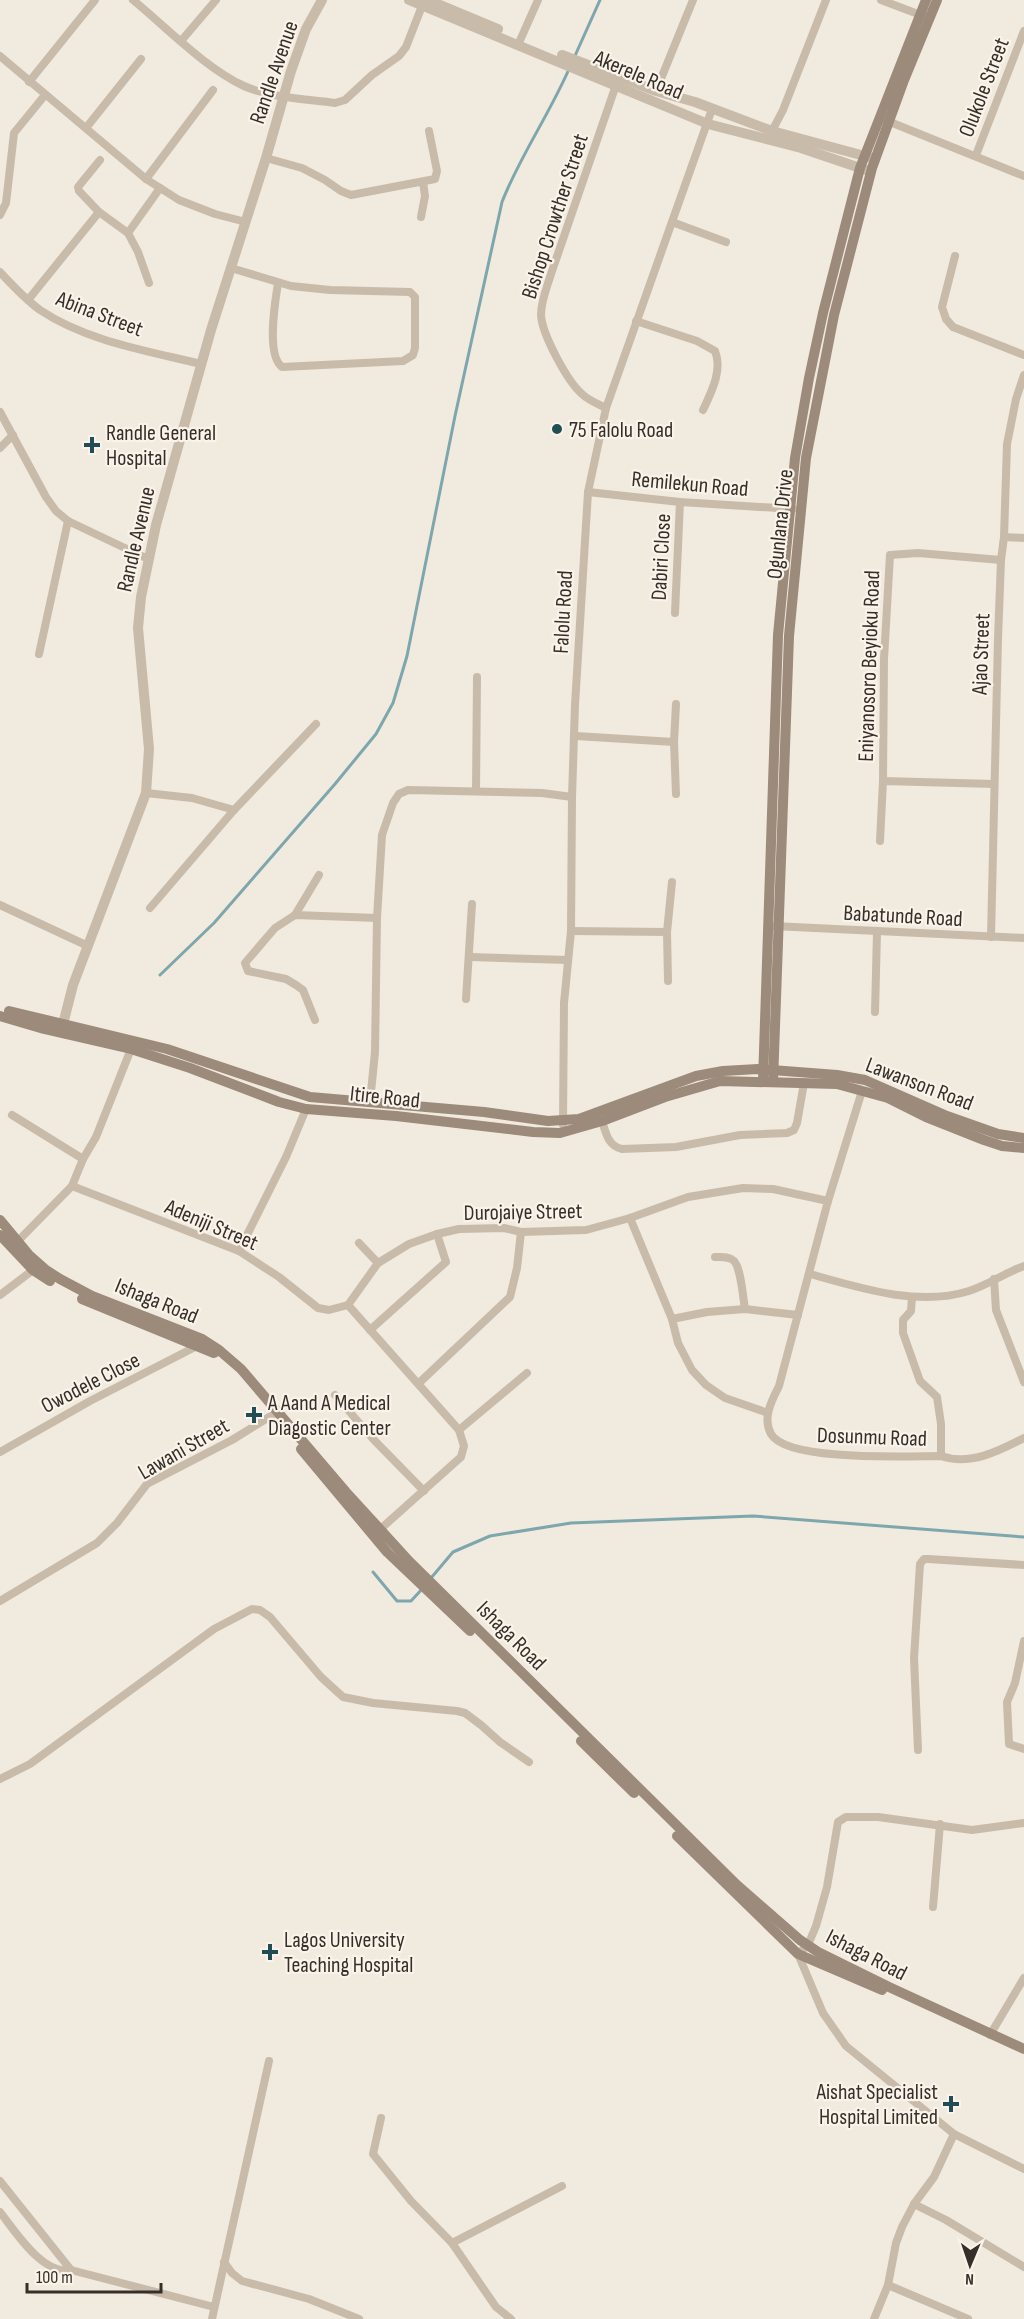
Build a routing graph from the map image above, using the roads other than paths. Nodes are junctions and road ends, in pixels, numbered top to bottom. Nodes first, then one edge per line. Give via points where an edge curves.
1 (95, 0) edge
2 (133, 0) edge
3 (216, 0) edge
4 (322, 0) edge
5 (409, 0) edge
6 (538, 0) edge
7 (693, 0) edge
8 (826, 0) edge
9 (881, 0) edge
10 (926, 0) edge
11 (937, 0) edge
12 (425, 3) edge
13 (925, 17) junction
14 (1024, 31) edge
15 (181, 41) junction
16 (520, 42) junction
17 (0, 56) edge
18 (141, 59) dead end
19 (586, 68) junction
20 (29, 82) junction
21 (616, 85) junction
22 (213, 90) dead end
23 (656, 91) junction
24 (45, 95) junction
25 (283, 96) junction
26 (712, 109) junction
27 (884, 120) junction
28 (708, 124) junction
29 (86, 129) junction
30 (429, 131) dead end
31 (772, 131) junction
32 (976, 155) junction
33 (864, 156) junction
34 (266, 158) junction
35 (875, 159) junction
36 (100, 160) dead end
37 (860, 168) junction
38 (871, 171) junction
39 (1024, 176) edge
40 (146, 179) junction
41 (423, 182) junction
42 (160, 188) junction
43 (99, 212) junction
44 (0, 215) edge
45 (421, 217) dead end
46 (246, 222) junction
47 (672, 222) junction
48 (128, 233) junction
49 (726, 242) dead end
50 (956, 255) dead end
51 (231, 268) junction
52 (0, 272) edge
53 (149, 283) dead end
54 (278, 283) junction
55 (28, 300) junction
56 (636, 321) junction
57 (1024, 355) edge
58 (201, 364) junction
59 (1024, 375) edge
60 (606, 408) junction
61 (703, 410) dead end
62 (0, 412) edge
63 (13, 435) junction
64 (0, 448) edge
65 (588, 492) junction
66 (680, 502) junction
67 (795, 509) junction
68 (68, 521) junction
69 (1004, 537) junction
70 (1024, 538) edge
71 (148, 559) junction
72 (1001, 560) junction
73 (675, 613) dead end
74 (39, 654) dead end
75 (477, 677) dead end
76 (676, 704) dead end
77 (316, 724) dead end
78 (576, 736) junction
79 (674, 742) junction
80 (883, 781) junction
81 (994, 784) junction
82 (476, 791) junction
83 (146, 793) junction
84 (676, 794) dead end
85 (572, 797) junction
86 (234, 810) junction
87 (880, 841) dead end
88 (319, 875) dead end
89 (672, 882) dead end
90 (472, 904) dead end
91 (0, 905) edge
92 (150, 908) dead end
93 (295, 915) junction
94 (377, 918) junction
95 (774, 927) junction
96 (571, 931) junction
97 (667, 932) junction
98 (877, 932) junction
99 (991, 937) junction
100 (1024, 938) edge
101 (88, 946) junction
102 (470, 957) junction
103 (567, 960) junction
104 (668, 981) dead end
105 (466, 999) dead end
106 (0, 1008) edge
107 (876, 1012) dead end
108 (0, 1016) edge
109 (315, 1020) dead end
110 (62, 1028) junction
111 (131, 1049) junction
112 (769, 1077) junction
113 (804, 1083) junction
114 (862, 1090) junction
115 (370, 1102) junction
116 (306, 1109) junction
117 (12, 1115) dead end
118 (602, 1121) junction
119 (564, 1127) junction
120 (1024, 1138) edge
121 (1024, 1148) edge
122 (83, 1159) junction
123 (72, 1186) junction
124 (828, 1200) junction
125 (630, 1218) junction
126 (0, 1220) edge
127 (521, 1232) junction
128 (437, 1234) junction
129 (0, 1235) edge
130 (359, 1243) dead end
131 (15, 1244) junction
132 (239, 1251) junction
133 (715, 1257) dead end
134 (378, 1263) junction
135 (1024, 1266) edge
136 (33, 1270) junction
137 (810, 1274) junction
138 (994, 1279) junction
139 (0, 1295) edge
140 (912, 1297) junction
141 (348, 1305) junction
142 (745, 1309) junction
143 (798, 1316) junction
144 (672, 1319) junction
145 (369, 1330) junction
146 (197, 1346) junction
147 (527, 1373) dead end
148 (1024, 1382) edge
149 (419, 1383) junction
150 (334, 1395) dead end
151 (768, 1413) junction
152 (274, 1414) junction
153 (459, 1430) junction
154 (1024, 1438) edge
155 (0, 1452) edge
156 (941, 1456) junction
157 (424, 1491) junction
158 (377, 1533) junction
159 (1024, 1565) edge
160 (440, 1596) junction
161 (0, 1600) edge
162 (1024, 1641) edge
163 (1024, 1749) edge
164 (918, 1750) dead end
165 (529, 1762) dead end
166 (0, 1779) edge
167 (1024, 1823) edge
168 (940, 1824) junction
169 (933, 1907) dead end
170 (808, 1945) junction
171 (798, 1954) junction
172 (1024, 1978) edge
173 (990, 2035) junction
174 (1024, 2049) edge
175 (1024, 2054) edge
176 (269, 2061) dead end
177 (381, 2118) dead end
178 (954, 2134) junction
179 (1024, 2169) edge
180 (1, 2185) edge
181 (562, 2186) dead end
182 (914, 2204) junction
183 (0, 2212) edge
184 (452, 2243) junction
185 (225, 2262) junction
186 (1024, 2267) edge
187 (71, 2270) junction
188 (888, 2285) junction
189 (214, 2307) junction
190 (212, 2319) edge
191 (359, 2319) edge
192 (510, 2319) edge
193 (874, 2319) edge
194 (968, 2319) edge

1 - 20 street
2 - 15 street
3 - 15 street
4 - 25 street, Randle Avenue via 306,29
5 - 12 street, Akerele Road
6 - 16 street
7 - 23 street
8 - 31 street
9 - 13 street
10 - 13 main road, Ogunlana Drive
11 - 13 main road, Ogunlana Drive
12 - 16 street, Akerele Road
12 - 25 street via 399,56 345,100 335,103
13 - 27 main road, Ogunlana Drive
14 - 32 street, Olukole Street
15 - 25 street via 243,85
16 - 19 street, Akerele Road
17 - 20 street
18 - 29 street
19 - 21 street, Akerele Road
19 - 23 street
20 - 24 street
21 - 28 street, Akerele Road
21 - 60 street, Bishop Crowther Street via 551,274 541,317 569,379 582,394
22 - 40 street
23 - 26 street
24 - 29 street
24 - 44 street via 14,133 6,203
25 - 34 street, Randle Avenue
26 - 28 street, Falolu Road
26 - 31 street
27 - 32 street
27 - 33 main road, Ogunlana Drive
27 - 35 main road, Ogunlana Drive
28 - 37 street, Akerele Road
28 - 47 street, Falolu Road
29 - 40 street
30 - 41 street via 436,176
31 - 33 street
32 - 39 street
33 - 35 street
33 - 37 main road, Ogunlana Drive
34 - 41 street via 302,168 351,195
34 - 46 street, Randle Avenue
35 - 38 main road, Ogunlana Drive
36 - 43 street via 78,189
37 - 38 street, Akerele Road
37 - 67 main road, Ogunlana Drive via 809,378
38 - 67 main road, Ogunlana Drive via 834,315
40 - 42 street
41 - 45 street
42 - 46 street via 179,200
42 - 48 street
43 - 48 street
43 - 55 street
46 - 51 street, Randle Avenue
47 - 49 street
47 - 56 street, Falolu Road
48 - 53 street
50 - 57 street via 942,307 946,319 953,327
51 - 54 street
51 - 58 street, Randle Avenue
52 - 55 street, Abina Street
54 - 54 street via 273,336 277,363 282,367 403,361 413,355 415,297 410,292 330,290
55 - 58 street, Abina Street via 75,328
56 - 60 street, Falolu Road
56 - 61 street via 715,351 716,376
58 - 71 street, Randle Avenue
59 - 69 street, Ajao Street via 1007,444
60 - 65 street, Falolu Road
62 - 63 street
63 - 64 street
63 - 68 street via 46,497
65 - 66 street, Remilekun Road
65 - 78 street, Falolu Road
66 - 67 street, Remilekun Road
66 - 73 street, Dabiri Close
67 - 95 main road, Ogunlana Drive via 778,635
68 - 71 street
68 - 74 street
69 - 70 street
69 - 72 street, Ajao Street
71 - 83 street, Randle Avenue via 138,627 148,739
72 - 80 street, Eniyanosoro Beyioku Road via 918,553 890,555
72 - 81 street, Ajao Street
75 - 82 street
76 - 79 street
77 - 86 street
78 - 79 street
78 - 85 street, Falolu Road
79 - 84 street
80 - 81 street
80 - 87 street
81 - 99 street, Ajao Street
82 - 85 street
82 - 94 street via 408,790 395,798 382,835
83 - 86 street via 192,798
83 - 101 street, Randle Avenue
85 - 96 street, Falolu Road
86 - 92 street
88 - 93 street
89 - 97 street
90 - 102 street
91 - 101 street
93 - 94 street
93 - 109 street via 275,928 244,963 244,968 291,981 303,990
94 - 115 street via 375,1052
95 - 98 street, Babatunde Road
95 - 112 main road, Ogunlana Drive via 764,1015
96 - 97 street
96 - 103 street, Falolu Road
97 - 104 street
98 - 99 street, Babatunde Road
98 - 107 street
99 - 100 street, Babatunde Road
101 - 110 street, Randle Avenue
102 - 103 street
102 - 105 street
103 - 119 street, Falolu Road
106 - 110 main road, Itire Road
108 - 110 main road, Itire Road
110 - 111 main road, Itire Road
110 - 115 main road, Itire Road via 167,1049 303,1095
111 - 116 main road, Itire Road
111 - 122 street via 96,1137
112 - 113 main road, Lawanson Road
112 - 118 main road, Itire Road via 707,1084
112 - 119 main road, Itire Road via 723,1071 696,1076
112 - 120 main road, Lawanson Road via 837,1075 865,1080 946,1116 998,1134
113 - 114 main road, Lawanson Road
113 - 118 street via 797,1123 787,1133 740,1135 676,1147 621,1149 609,1142
114 - 121 main road, Lawanson Road via 964,1133 1002,1146
114 - 124 street
115 - 119 main road, Itire Road via 484,1112
116 - 119 main road, Itire Road via 532,1132
116 - 132 street
117 - 122 street
118 - 119 main road, Itire Road
122 - 123 street
123 - 131 street
123 - 132 street, Adeniji Street
124 - 125 street, Durojaiye Street via 773,1189 743,1188 688,1197
124 - 137 street
125 - 127 street, Durojaiye Street via 586,1230
125 - 144 street
126 - 131 main road, Ishaga Road
127 - 128 street, Durojaiye Street via 477,1227
127 - 149 street via 510,1298
128 - 134 street, Durojaiye Street
128 - 145 street via 446,1262
129 - 131 main road, Ishaga Road
130 - 134 street
131 - 136 main road, Ishaga Road
131 - 158 main road, Ishaga Road via 46,1270 92,1296 185,1332 219,1350 241,1369
132 - 141 street, Adeniji Street via 318,1308 329,1310
133 - 142 street via 734,1260
134 - 141 street, Durojaiye Street
135 - 138 street
136 - 139 street
136 - 146 main road, Ishaga Road via 89,1302
137 - 140 street
137 - 143 street
138 - 140 street via 971,1291 940,1298
138 - 148 street via 996,1310
140 - 156 street via 911,1311 903,1320 903,1333 920,1381 937,1397
141 - 145 street
142 - 143 street
142 - 144 street
143 - 151 street
144 - 151 street via 678,1343 692,1370 706,1385 725,1398
145 - 149 street
146 - 152 main road, Ishaga Road via 216,1354
146 - 155 street, Owodele Close
147 - 153 street
149 - 153 street
150 - 157 street
151 - 156 street, Dosunmu Road via 768,1427 775,1439 813,1454
152 - 158 main road, Ishaga Road via 308,1459
152 - 161 street, Lawani Street via 147,1484 97,1543
153 - 157 street via 465,1446 461,1457
154 - 156 street, Dosunmu Road via 968,1460
157 - 158 street
158 - 160 main road, Ishaga Road
159 - 164 street via 928,1559 920,1564 914,1658
160 - 170 main road, Ishaga Road via 737,1885
160 - 171 main road, Ishaga Road
162 - 163 street via 1007,1702 1007,1717 1009,1744
165 - 166 street via 457,1711 343,1697 270,1617 252,1609 214,1629 30,1764
167 - 168 street via 972,1830
168 - 169 street
168 - 170 street via 878,1817 846,1817 838,1822 827,1887
170 - 171 street
170 - 173 main road, Ishaga Road
171 - 175 main road, Ishaga Road
171 - 178 street via 823,2013 846,2046
172 - 173 street
173 - 174 main road, Ishaga Road
176 - 185 street
177 - 184 street via 373,2154
178 - 179 street
178 - 182 street via 934,2177
180 - 187 street
181 - 184 street
182 - 186 street
182 - 188 street via 896,2243
183 - 187 street via 36,2256 51,2268
184 - 192 street via 496,2307
185 - 189 street
185 - 191 street via 242,2281 309,2299
187 - 189 street
188 - 193 street
188 - 194 street
189 - 190 street

